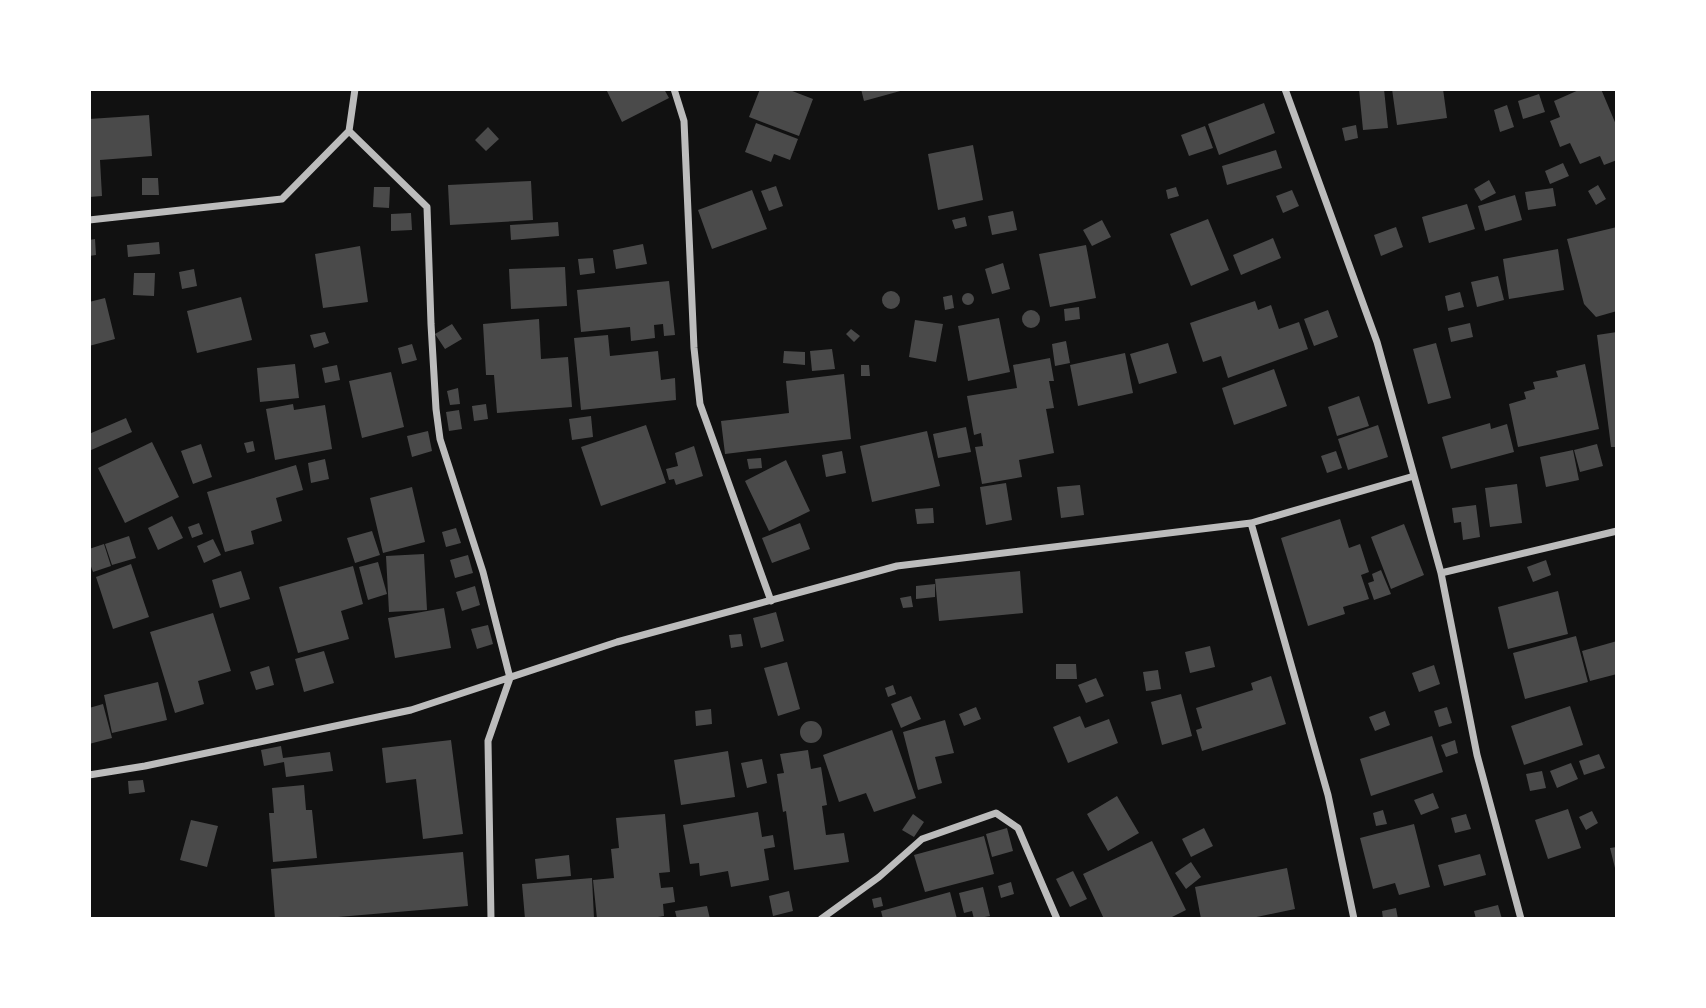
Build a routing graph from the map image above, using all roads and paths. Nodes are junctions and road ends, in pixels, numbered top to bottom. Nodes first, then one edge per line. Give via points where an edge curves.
1 (355, 89) edge
2 (674, 89) edge
3 (1285, 89) edge
4 (349, 131) junction
5 (89, 220) edge
6 (1414, 476) junction
7 (1251, 523) junction
8 (1617, 531) edge
9 (1441, 573) junction
10 (771, 601) junction
11 (510, 678) junction
12 (89, 775) edge
13 (491, 919) edge
14 (821, 919) edge
15 (1057, 919) edge
16 (1354, 919) edge
17 (1521, 919) edge

1 - 4 street
2 - 10 street via 684,121 699,404
3 - 6 street via 1377,342
4 - 5 street via 282,199
4 - 11 street via 427,207 430,324 440,439 483,572
6 - 7 street
6 - 9 street
7 - 10 street via 897,566
7 - 16 street via 1328,795
8 - 9 street
9 - 17 street via 1477,755
10 - 11 street via 617,642
11 - 12 street via 411,710
11 - 13 street via 488,741
14 - 15 street via 880,877 922,839 996,813 1018,828

